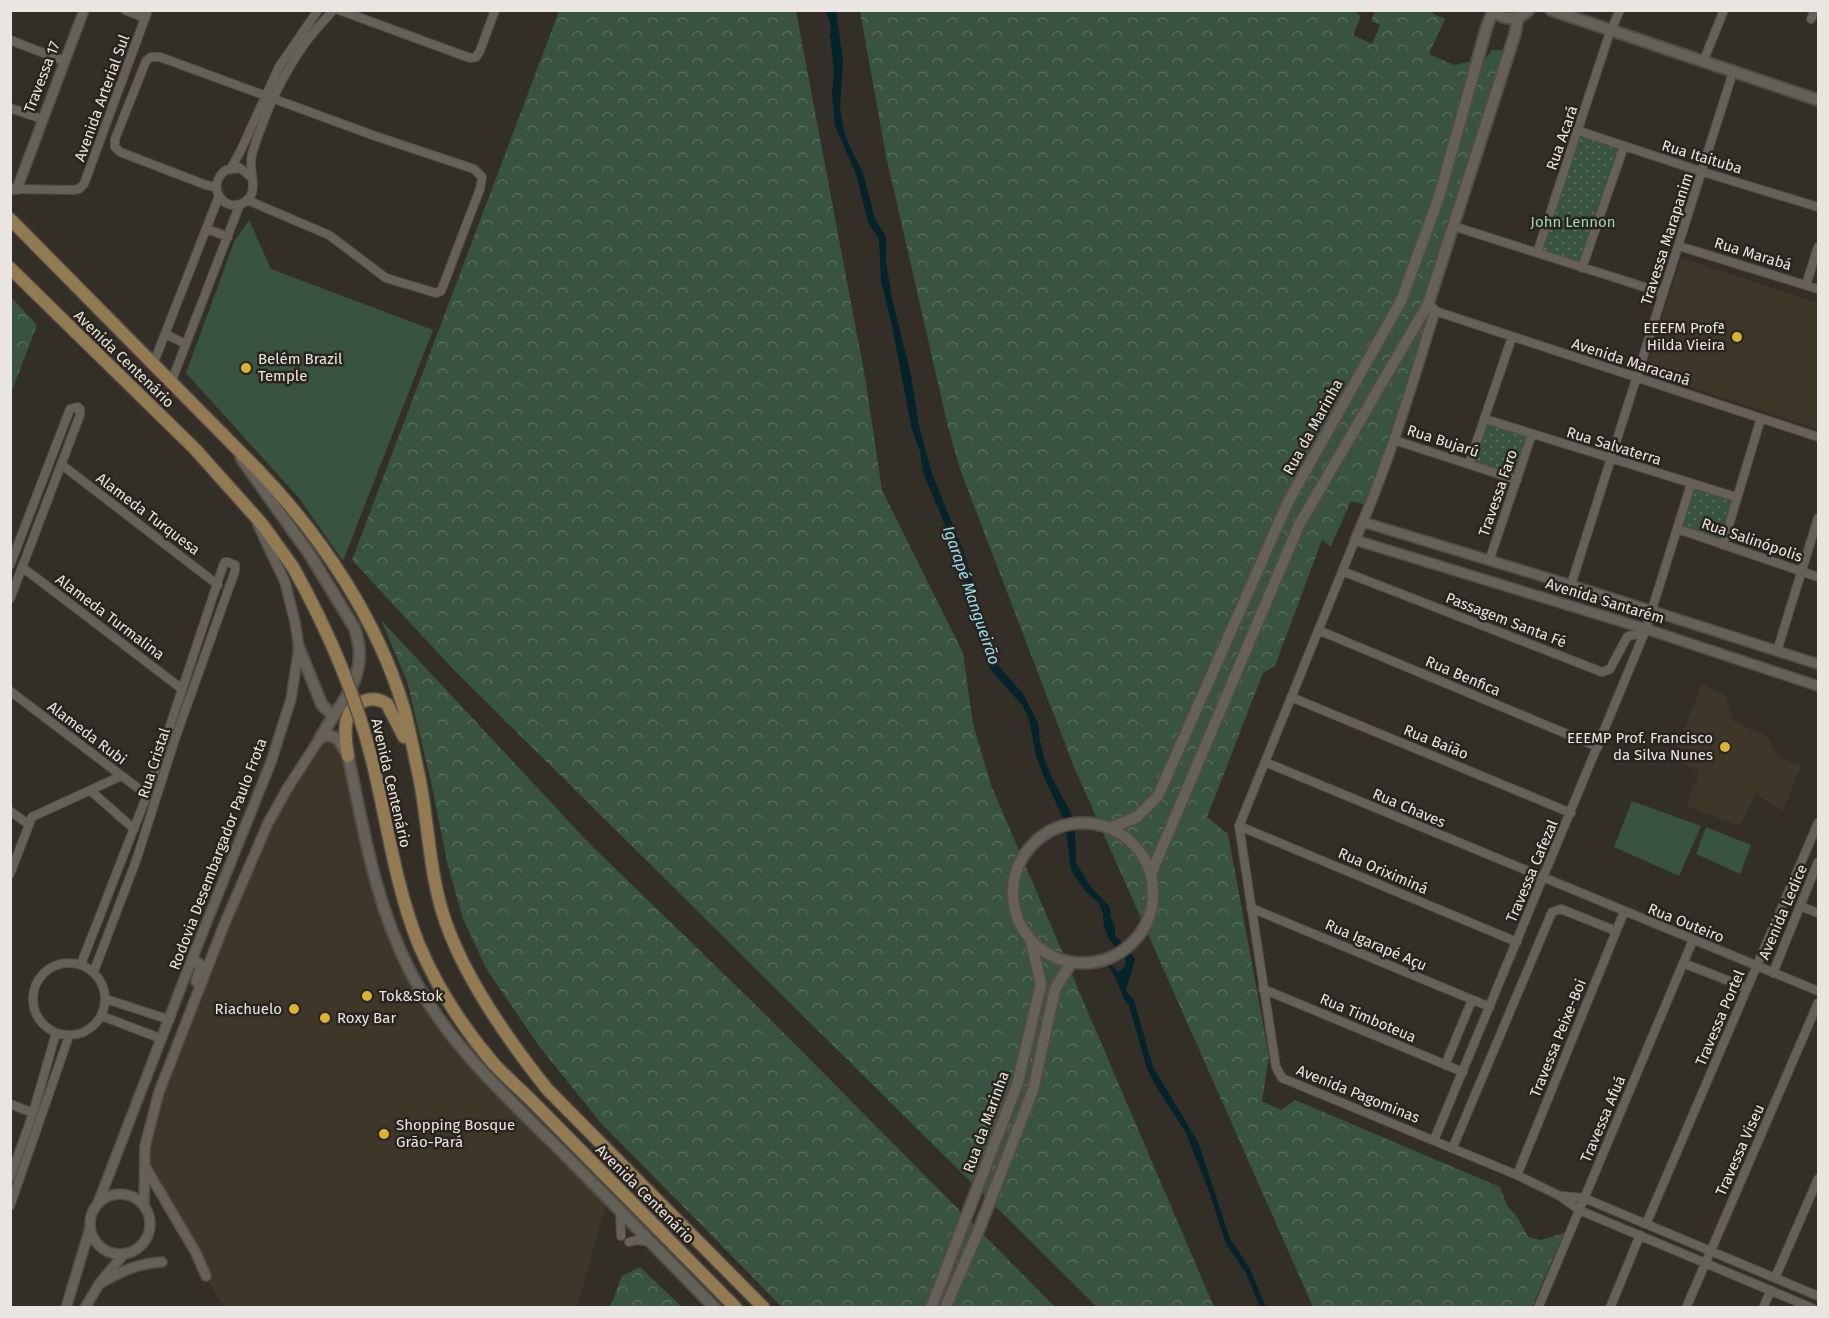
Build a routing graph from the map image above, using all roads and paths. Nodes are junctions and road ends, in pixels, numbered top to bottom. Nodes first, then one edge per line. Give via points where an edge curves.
1 (84, 10) edge
2 (125, 10) edge
3 (318, 10) edge
4 (333, 10) edge
5 (339, 10) edge
6 (495, 10) edge
7 (1529, 10) edge
8 (1551, 10) edge
9 (1620, 10) edge
10 (1724, 10) edge
11 (1815, 10) edge
12 (1493, 11) edge
13 (146, 14) edge
14 (1518, 18) junction
15 (1811, 19) dead end
16 (1610, 32) junction
17 (10, 40) edge
18 (64, 61) junction
19 (1703, 62) junction
20 (1733, 72) junction
21 (265, 95) junction
22 (274, 99) junction
23 (1818, 100) edge
24 (10, 108) edge
25 (42, 119) junction
26 (1579, 131) junction
27 (1624, 146) junction
28 (231, 168) junction
29 (1703, 172) junction
30 (251, 177) junction
31 (216, 187) junction
32 (14, 189) edge
33 (219, 196) junction
34 (244, 202) junction
35 (1818, 207) edge
36 (10, 219) edge
37 (1453, 226) junction
38 (207, 229) junction
39 (228, 237) junction
40 (1679, 246) junction
41 (1818, 247) edge
42 (1537, 253) junction
43 (10, 268) edge
44 (1582, 268) junction
45 (1806, 285) junction
46 (1818, 289) edge
47 (1663, 293) junction
48 (1432, 308) junction
49 (165, 334) junction
50 (1512, 337) junction
51 (186, 344) junction
52 (154, 362) junction
53 (1636, 378) junction
54 (172, 380) junction
55 (1761, 418) junction
56 (1485, 419) junction
57 (223, 434) junction
58 (1532, 434) junction
59 (1818, 437) edge
60 (1394, 440) junction
61 (1611, 458) junction
62 (1469, 464) junction
63 (62, 465) junction
64 (1517, 480) junction
65 (1691, 484) junction
66 (1736, 497) junction
67 (33, 507) junction
68 (252, 512) junction
69 (43, 515) junction
70 (1818, 518) edge
71 (1363, 522) junction
72 (1677, 529) junction
73 (1389, 530) junction
74 (1355, 540) junction
75 (1723, 545) junction
76 (1382, 549) junction
77 (1489, 561) junction
78 (10, 565) edge
79 (22, 567) junction
80 (1342, 571) junction
81 (1801, 571) junction
82 (1818, 577) edge
83 (218, 585) junction
84 (1571, 585) junction
85 (10, 599) edge
86 (1652, 611) junction
87 (1318, 630) junction
88 (1645, 631) junction
89 (201, 633) junction
90 (211, 638) junction
91 (299, 648) junction
92 (1777, 651) junction
93 (361, 660) joint
94 (1818, 664) edge
95 (1818, 686) edge
96 (182, 689) junction
97 (10, 692) edge
98 (1291, 697) junction
99 (334, 716) junction
100 (166, 735) junction
101 (320, 738) junction
102 (175, 740) junction
103 (1598, 747) junction
104 (348, 756) junction
105 (1265, 762) junction
106 (121, 776) junction
107 (419, 777) junction
108 (91, 791) junction
109 (147, 795) junction
110 (10, 811) edge
111 (1571, 813) junction
112 (1818, 822) edge
113 (28, 824) junction
114 (1239, 826) junction
115 (1110, 828) junction
116 (134, 829) junction
117 (124, 854) junction
118 (136, 861) junction
119 (1818, 862) edge
120 (10, 874) edge
121 (1151, 874) junction
122 (1544, 879) junction
123 (1800, 906) junction
124 (1251, 908) junction
125 (1624, 912) junction
126 (1818, 913) edge
127 (1616, 931) junction
128 (1031, 940) junction
129 (1693, 940) junction
130 (1517, 942) junction
131 (1071, 963) junction
132 (1683, 963) junction
133 (81, 964) junction
134 (190, 964) junction
135 (1756, 966) junction
136 (94, 971) junction
137 (1773, 973) junction
138 (1747, 988) junction
139 (1263, 989) junction
140 (199, 990) junction
141 (1818, 991) edge
142 (106, 999) junction
143 (1472, 1000) junction
144 (1818, 1003) edge
145 (1490, 1007) junction
146 (102, 1016) junction
147 (1816, 1016) edge
148 (170, 1020) junction
149 (56, 1033) junction
150 (69, 1036) junction
151 (162, 1039) junction
152 (1445, 1065) junction
153 (1463, 1072) junction
154 (10, 1104) edge
155 (33, 1113) junction
156 (1434, 1140) junction
157 (1453, 1148) junction
158 (145, 1166) junction
159 (14, 1167) junction
160 (23, 1170) junction
161 (1517, 1175) junction
162 (10, 1178) edge
163 (1818, 1179) edge
164 (1560, 1196) junction
165 (1584, 1198) junction
166 (98, 1203) junction
167 (144, 1204) junction
168 (10, 1206) edge
169 (1579, 1210) junction
170 (620, 1211) junction
171 (1646, 1224) junction
172 (90, 1226) junction
173 (621, 1236) dead end
174 (1640, 1236) junction
175 (629, 1242) dead end
176 (650, 1242) junction
177 (1710, 1251) junction
178 (124, 1254) junction
179 (162, 1262) dead end
180 (1705, 1263) junction
181 (206, 1276) dead end
182 (1776, 1278) junction
183 (99, 1284) junction
184 (1771, 1290) junction
185 (1818, 1296) edge
186 (66, 1308) edge
187 (85, 1308) edge
188 (715, 1308) edge
189 (736, 1308) edge
190 (764, 1308) edge
191 (932, 1308) edge
192 (945, 1308) edge
193 (1538, 1308) edge
194 (1610, 1308) edge
195 (1686, 1308) edge
196 (1763, 1308) edge
197 (1812, 1308) edge

1 - 18 street, Travessa 17
2 - 13 street
3 - 21 street via 279,66
4 - 22 street via 307,41
5 - 6 street via 470,58 480,51
7 - 14 main road
8 - 16 main road
9 - 16 street, Rua Acará
10 - 19 street
11 - 15 street
12 - 14 main road via 1507,19
12 - 115 main road, Rua da Marinha via 1439,197 1401,301 1288,502 1158,796 1137,817
13 - 32 street, Avenida Arterial Sul via 82,187
14 - 37 main road
16 - 19 main road
16 - 26 street, Rua Acará
17 - 18 street
18 - 25 street, Travessa 17
19 - 20 main road
20 - 23 main road
20 - 29 street, Travessa Marapanim
21 - 22 street
21 - 28 street
21 - 31 street via 158,56 146,61 115,139 117,150
22 - 30 street via 251,157
22 - 34 street via 474,169 482,177 480,189 441,291 436,293 386,278 329,235
24 - 25 street
25 - 32 street, Travessa 17
26 - 27 street, Rua Itaituba
26 - 42 street, Rua Acará
27 - 29 street, Rua Itaituba
27 - 44 street
28 - 30 street via 240,168
28 - 31 street via 219,177
29 - 35 street, Rua Itaituba
29 - 40 street, Travessa Marapanim
30 - 34 street via 253,192
31 - 33 street
33 - 34 street via 226,203
33 - 38 street
34 - 39 street
36 - 52 main road, Avenida Centenário
37 - 42 street
37 - 48 main road
38 - 39 street
38 - 49 street
39 - 51 street
40 - 45 street, Rua Marabá
40 - 47 street, Travessa Marapanim
41 - 45 street
42 - 44 street
43 - 68 main road, Avenida Centenário via 195,449
44 - 47 street
45 - 46 street, Rua Marabá
47 - 53 street, Travessa Marapanim
48 - 50 street, Avenida Maracanã
48 - 60 street
48 - 121 main road via 1299,525
49 - 51 street
49 - 52 street
50 - 53 street, Avenida Maracanã
50 - 56 street
51 - 54 street
52 - 54 main road, Avenida Centenário
53 - 55 street, Avenida Maracanã
53 - 61 street, Travessa Marapanim
54 - 57 main road, Avenida Centenário
55 - 59 street, Avenida Maracanã
55 - 66 street
56 - 58 street, Rua Salvaterra
56 - 62 street
57 - 93 main road, Avenida Centenário via 310,555 354,627
57 - 107 main road, Avenida Centenário via 280,492 358,605 404,709
58 - 61 street, Rua Salvaterra
58 - 64 street, Travessa Faro
60 - 62 street, Rua Bujarú
60 - 71 street
61 - 65 street, Rua Salvaterra
61 - 84 street, Travessa Marapanim
62 - 64 street, Rua Bujarú
63 - 67 street via 80,415 78,407 70,409
63 - 69 street
63 - 83 street, Alameda Turquesa
64 - 77 street, Travessa Faro
65 - 66 street, Rua Salvaterra
65 - 72 street, Travessa Cafezal
66 - 75 street
67 - 69 street
67 - 78 street
68 - 91 street, Rodovia Desembargador Paulo Frota via 285,582
68 - 189 main road, Avenida Centenário, bridge via 293,567 338,656 373,766 397,882 420,945 450,1004 494,1063
69 - 79 street
70 - 81 street
71 - 73 street, Avenida Santarém
71 - 74 street
72 - 75 street, Rua Salinópolis
72 - 86 street, Travessa Cafezal
73 - 76 street
73 - 77 street, Avenida Santarém
74 - 76 street, Avenida Santarém
74 - 80 street
75 - 81 street, Rua Salinópolis
76 - 88 street, Avenida Santarém
77 - 84 street, Avenida Santarém
79 - 85 street
79 - 96 street, Alameda Turmalina
80 - 87 street
80 - 88 street, Passagem Santa Fé via 1602,672 1610,669 1627,637
81 - 82 street, Rua Salinópolis
81 - 92 street
83 - 89 street, Rua Cristal
83 - 90 street, Rua Cristal via 224,564 231,563 235,571
84 - 86 street, Avenida Santarém
86 - 88 street, Travessa Cafezal
86 - 92 street, Avenida Santarém
87 - 98 street
87 - 103 street, Rua Benfica
88 - 95 street, Avenida Santarém
88 - 103 street, Travessa Cafezal
89 - 90 street
89 - 96 street, Rua Cristal
90 - 102 street, Rua Cristal
91 - 99 main road via 322,705
91 - 134 street, Rodovia Desembargador Paulo Frota via 286,720
92 - 94 street, Avenida Santarém
93 - 99 main road, Rodovia Desembargador Paulo Frota via 353,686
96 - 100 street, Rua Cristal
97 - 106 street, Alameda Rubi
98 - 105 street
98 - 111 street, Rua Baião
99 - 101 main road, Rodovia Desembargador Paulo Frota
100 - 102 street
100 - 109 street, Rua Cristal
101 - 104 main road via 328,735 338,739
101 - 140 street, Rodovia Desembargador Paulo Frota via 268,823
102 - 118 street, Rua Cristal
103 - 111 street, Travessa Cafezal
104 - 107 main road via 345,734 349,713 363,702 381,700 399,724
104 - 170 main road via 380,901 409,969 430,1006 510,1102
105 - 114 street
105 - 122 street, Rua Chaves
106 - 108 street
106 - 109 street, Alameda Rubi
107 - 190 main road, Avenida Centenário via 432,868 446,921 465,964 515,1049 547,1089
108 - 113 street via 34,815
108 - 116 street
109 - 116 street, Rua Cristal
110 - 113 street
111 - 122 street, Travessa Cafezal
112 - 135 street, Travessa Portel
113 - 120 street
114 - 124 street, Avenida Pagominas
114 - 130 street, Rua Oriximiná
115 - 121 main road via 1136,846
115 - 128 main road via 1080,823 1064,826 1035,842 1019,865 1013,897 1022,928
116 - 117 street, Rua Cristal
117 - 118 street
117 - 133 street, Rua Cristal
118 - 136 street, Rua Cristal
119 - 123 street, Avenida Ledice
121 - 131 main road via 1153,897 1148,920 1130,946 1102,961
122 - 125 street, Rua Outeiro
122 - 130 street, Travessa Cafezal
123 - 126 street
123 - 137 street, Avenida Ledice
124 - 139 street, Avenida Pagominas
124 - 143 street, Rua Igarapé Açu
125 - 127 street, Travessa Peixe-Boi
125 - 129 street, Rua Outeiro
127 - 157 street via 1561,909 1552,912
127 - 161 street, Travessa Peixe-Boi
128 - 131 main road via 1042,951
128 - 191 main road, Rua da Marinha via 1041,984 1017,1085
129 - 132 street, Travessa Afuá
129 - 135 street, Rua Outeiro
130 - 145 street, Travessa Cafezal
131 - 192 main road, Rua da Marinha via 1055,989 1033,1090
132 - 138 street
132 - 165 street, Travessa Afuá
133 - 136 street
133 - 149 street via 56,964 38,981 33,993 37,1017
134 - 140 street via 196,961 201,965 196,983
134 - 148 street, Rodovia Desembargador Paulo Frota
135 - 137 street, Rua Outeiro
135 - 138 street, Travessa Portel
136 - 142 street via 101,979
137 - 141 street, Rua Outeiro
138 - 171 street, Travessa Portel
139 - 152 street, Rua Timboteua
139 - 156 street, Avenida Pagominas via 1276,1067 1282,1078
140 - 158 street, Rodovia Desembargador Paulo Frota via 159,1092 147,1132
142 - 146 street
142 - 148 street
143 - 145 street, Rua Igarapé Açu
143 - 152 street
144 - 147 street, Travessa Viseu
145 - 153 street, Travessa Cafezal
146 - 150 street via 88,1030
146 - 151 street
147 - 177 street, Travessa Viseu
148 - 151 street, Rodovia Desembargador Paulo Frota
149 - 150 street
149 - 155 street
150 - 160 street
151 - 166 street, Rodovia Desembargador Paulo Frota
152 - 153 street, Rua Timboteua
153 - 156 street, Travessa Cafezal
154 - 155 street
155 - 159 street
156 - 157 street, Avenida Pagominas
157 - 161 street, Avenida Pagominas
158 - 167 street, Rodovia Desembargador Paulo Frota
158 - 181 street
159 - 160 street
159 - 162 street
160 - 168 street
161 - 164 street, Avenida Pagominas
163 - 182 street
164 - 165 street, Avenida Pagominas
164 - 169 street, Avenida Pagominas
165 - 169 street, Travessa Afuá
165 - 171 street, Avenida Pagominas
166 - 167 street via 110,1195 125,1194
166 - 172 street
167 - 178 street via 150,1222 147,1238 136,1250
169 - 174 street, Avenida Pagominas
169 - 193 street, Travessa Afuá
170 - 173 street
170 - 176 main road
171 - 177 street, Avenida Pagominas
172 - 178 street via 101,1247
172 - 186 street
174 - 180 street, Avenida Pagominas
174 - 194 street
175 - 176 street
176 - 188 main road
177 - 180 street, Travessa Viseu
177 - 182 street, Avenida Pagominas
178 - 183 street
179 - 183 street via 127,1269
180 - 184 street, Avenida Pagominas
180 - 195 street, Travessa Viseu
182 - 185 street, Avenida Pagominas
183 - 187 street
184 - 196 street
184 - 197 street, Avenida Pagominas

